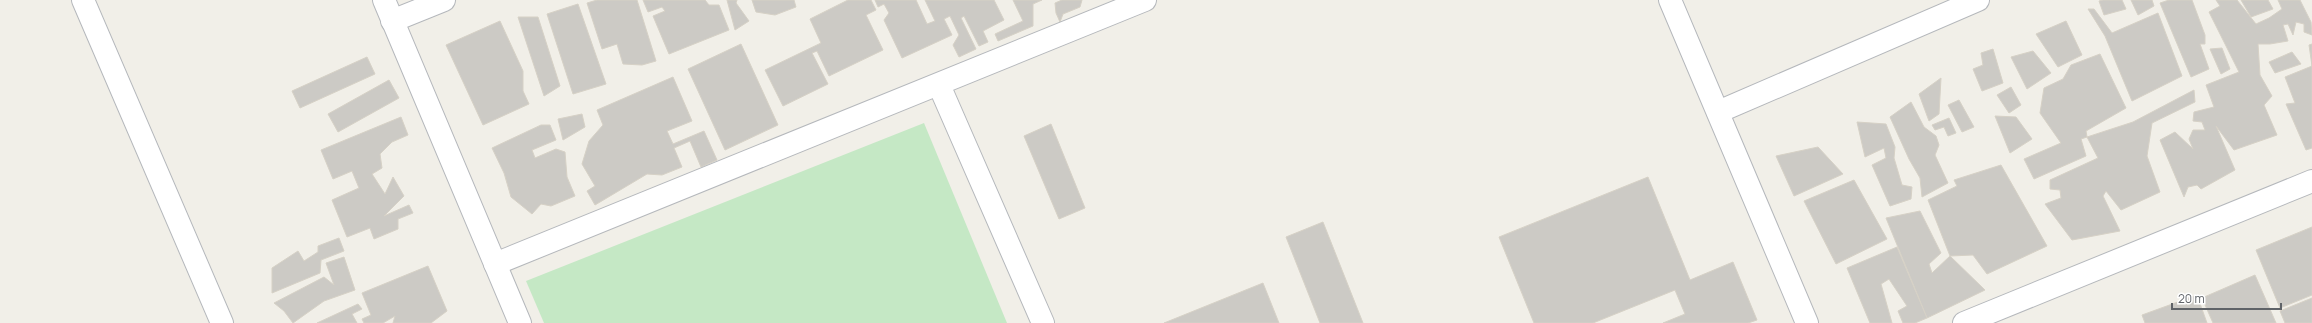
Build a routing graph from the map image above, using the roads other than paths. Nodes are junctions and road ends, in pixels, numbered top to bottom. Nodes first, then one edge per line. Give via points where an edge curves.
1 (83, 0) edge
2 (384, 0) edge
3 (444, 0) edge
4 (1145, 0) edge
5 (1670, 0) edge
6 (1975, 1) edge
7 (392, 21) junction
8 (939, 85) junction
9 (1718, 112) junction
10 (2312, 181) edge
11 (495, 264) junction
12 (222, 323) edge
13 (520, 323) edge
14 (1043, 323) edge
15 (1808, 323) edge
16 (1964, 323) edge

1 - 12 street
2 - 7 street
3 - 7 street
4 - 8 street
5 - 9 street
6 - 9 street
7 - 11 street
8 - 11 street
8 - 14 street
9 - 15 street
10 - 16 street
11 - 13 street

